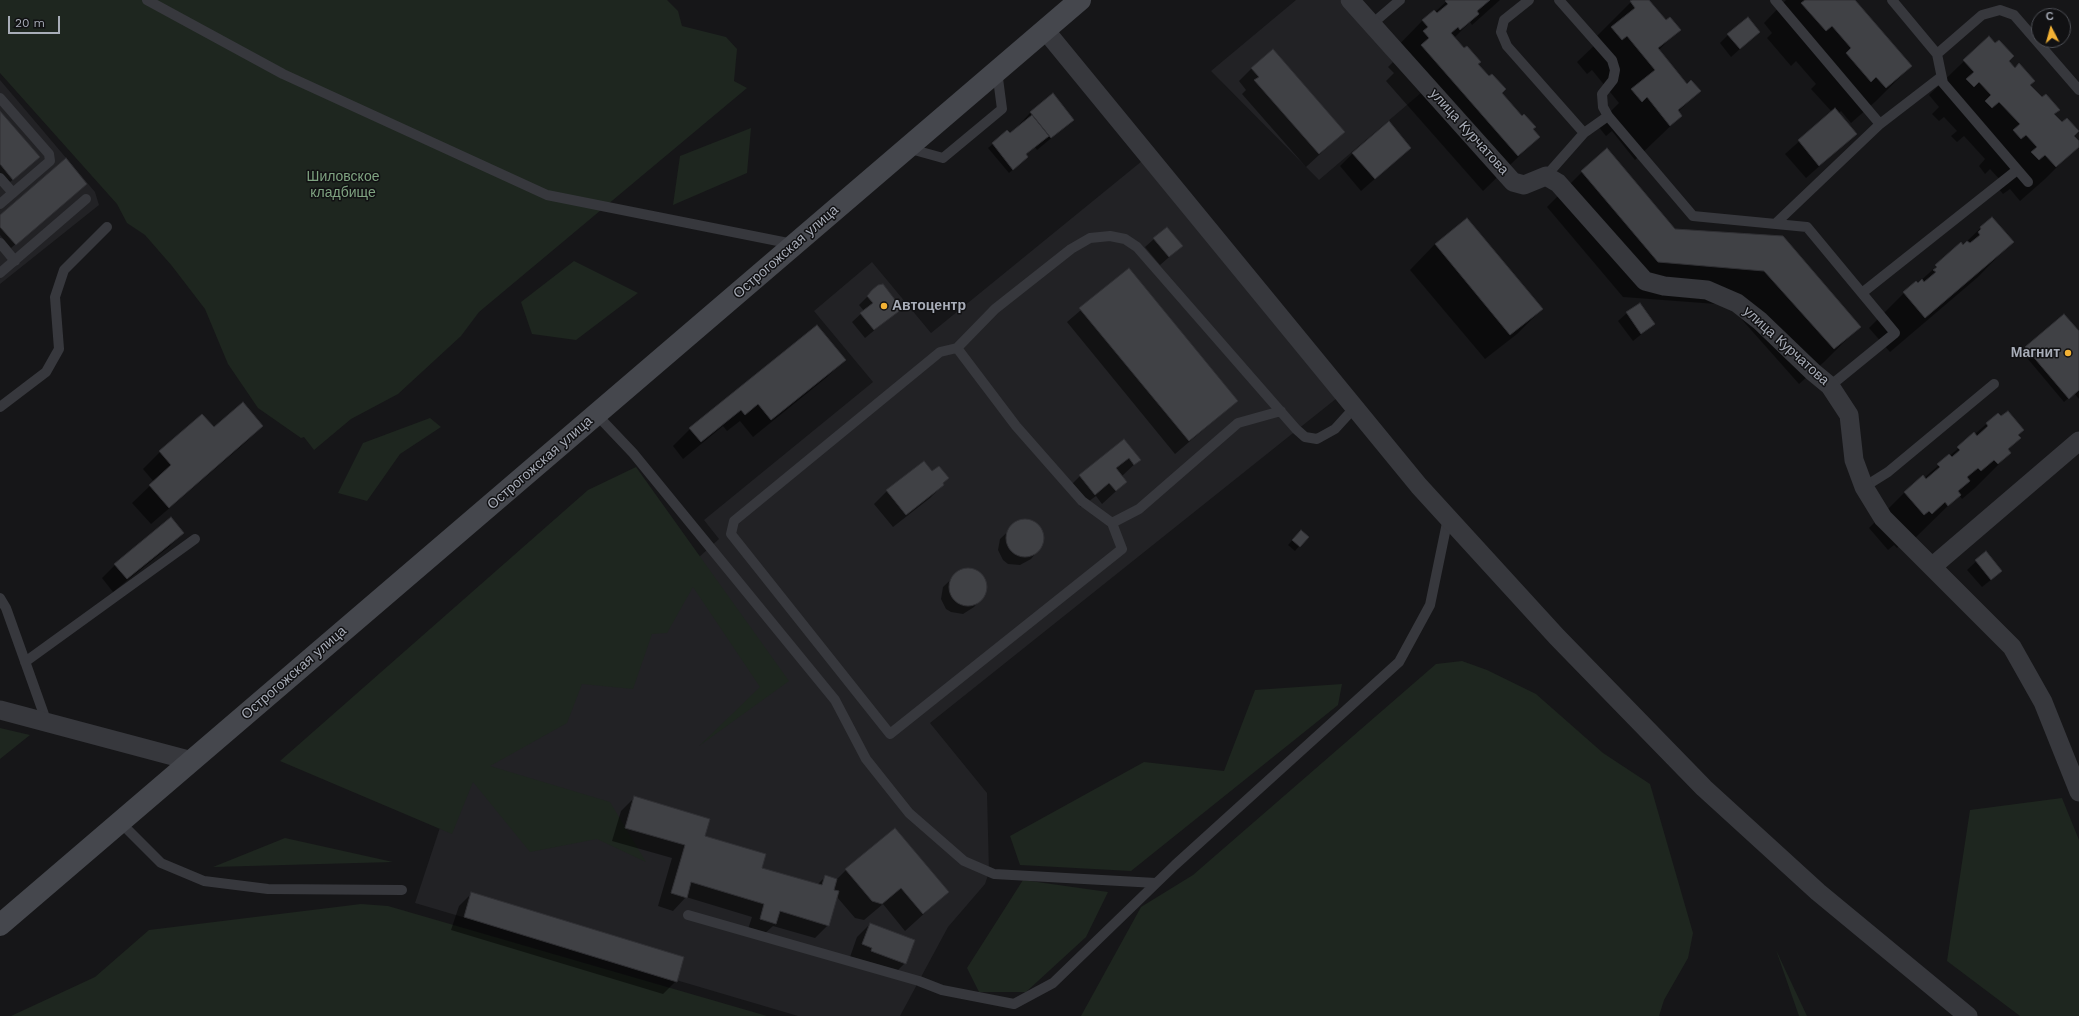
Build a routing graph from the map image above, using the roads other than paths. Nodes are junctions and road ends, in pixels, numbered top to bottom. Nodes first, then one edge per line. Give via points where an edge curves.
1 (147, 0) edge
2 (1350, 0) edge
3 (1400, 0) edge
4 (1529, 0) edge
5 (1559, 0) edge
6 (1775, 0) edge
7 (1892, 0) edge
8 (1078, 1) edge
9 (1372, 24) junction
10 (1045, 30) junction
11 (1937, 54) junction
12 (997, 70) junction
13 (1941, 77) junction
14 (2079, 90) edge
15 (0, 98) edge
16 (1608, 116) junction
17 (1880, 124) junction
18 (1584, 133) junction
19 (907, 148) junction
20 (2017, 170) junction
21 (1546, 176) junction
22 (0, 178) edge
23 (2028, 182) dead end
24 (13, 193) junction
25 (86, 199) dead end
26 (0, 204) edge
27 (1776, 224) junction
28 (107, 227) dead end
29 (0, 243) edge
30 (795, 244) junction
31 (15, 261) junction
32 (0, 273) edge
33 (1862, 293) junction
34 (957, 348) junction
35 (1994, 384) dead end
36 (1830, 386) junction
37 (0, 407) edge
38 (1355, 407) junction
39 (1281, 411) junction
40 (596, 414) junction
41 (2079, 441) edge
42 (1864, 487) junction
43 (1448, 518) junction
44 (1112, 523) junction
45 (195, 539) dead end
46 (1933, 566) junction
47 (0, 598) edge
48 (25, 662) junction
49 (0, 710) edge
50 (47, 723) junction
51 (192, 761) junction
52 (2079, 792) edge
53 (120, 822) junction
54 (1156, 883) junction
55 (402, 890) dead end
56 (688, 915) dead end
57 (0, 925) edge
58 (1968, 1016) edge

1 - 30 lane via 283,74 547,195
2 - 9 street, улица Курчатова
3 - 9 lane
4 - 18 lane via 1504,20 1501,32 1508,46
5 - 16 lane via 1612,60 1613,80 1602,94 1603,107
6 - 17 lane
7 - 11 lane
8 - 10 street, Острогожская улица
9 - 21 street, улица Курчатова via 1513,182 1524,185
10 - 12 street, Острогожская улица
10 - 38 street
11 - 13 lane
11 - 14 lane via 1982,15 2000,10 2014,15
12 - 19 street, Острогожская улица
12 - 19 lane via 1002,109 943,158
13 - 17 lane
13 - 20 lane via 1943,83
15 - 24 lane via 48,154 50,161
16 - 18 lane
16 - 27 lane via 1693,216
17 - 27 lane
18 - 21 lane
19 - 30 street, Острогожская улица
20 - 23 lane
20 - 33 lane
21 - 36 street, улица Курчатова via 1558,183 1645,281 1664,286 1707,290 1737,303
22 - 24 lane
24 - 26 lane
25 - 31 lane
27 - 33 lane via 1807,227
28 - 37 lane via 64,270 55,297 59,349 46,372
29 - 31 lane
30 - 40 street, Острогожская улица
31 - 32 lane
33 - 36 lane via 1895,333
34 - 39 lane via 994,309 1071,249 1090,238 1110,236 1125,239 1137,247
34 - 44 lane via 1016,426 1082,501
34 - 44 lane via 940,352 734,520 731,534 890,734 1122,549
35 - 42 lane via 1888,472
36 - 42 street, улица Курчатова via 1849,415 1854,460
38 - 39 lane via 1335,429 1317,439 1305,437
38 - 43 street
39 - 44 lane via 1238,423 1139,509
40 - 51 street, Острогожская улица
40 - 54 lane via 633,453 835,700 866,759 909,813 964,861 994,874
41 - 46 street
42 - 46 street, улица Курчатова via 1884,518
43 - 54 lane via 1430,605 1399,662
43 - 58 street via 1557,637 1704,788 1818,892
45 - 48 lane
46 - 52 street, улица Курчатова via 2012,647 2043,702
47 - 48 lane
48 - 50 lane
49 - 50 street
50 - 51 street
51 - 53 street, Острогожская улица
53 - 55 lane via 161,863 204,881 268,889
53 - 57 street, Острогожская улица
54 - 56 lane via 1053,983 1014,1004 942,990 919,981

